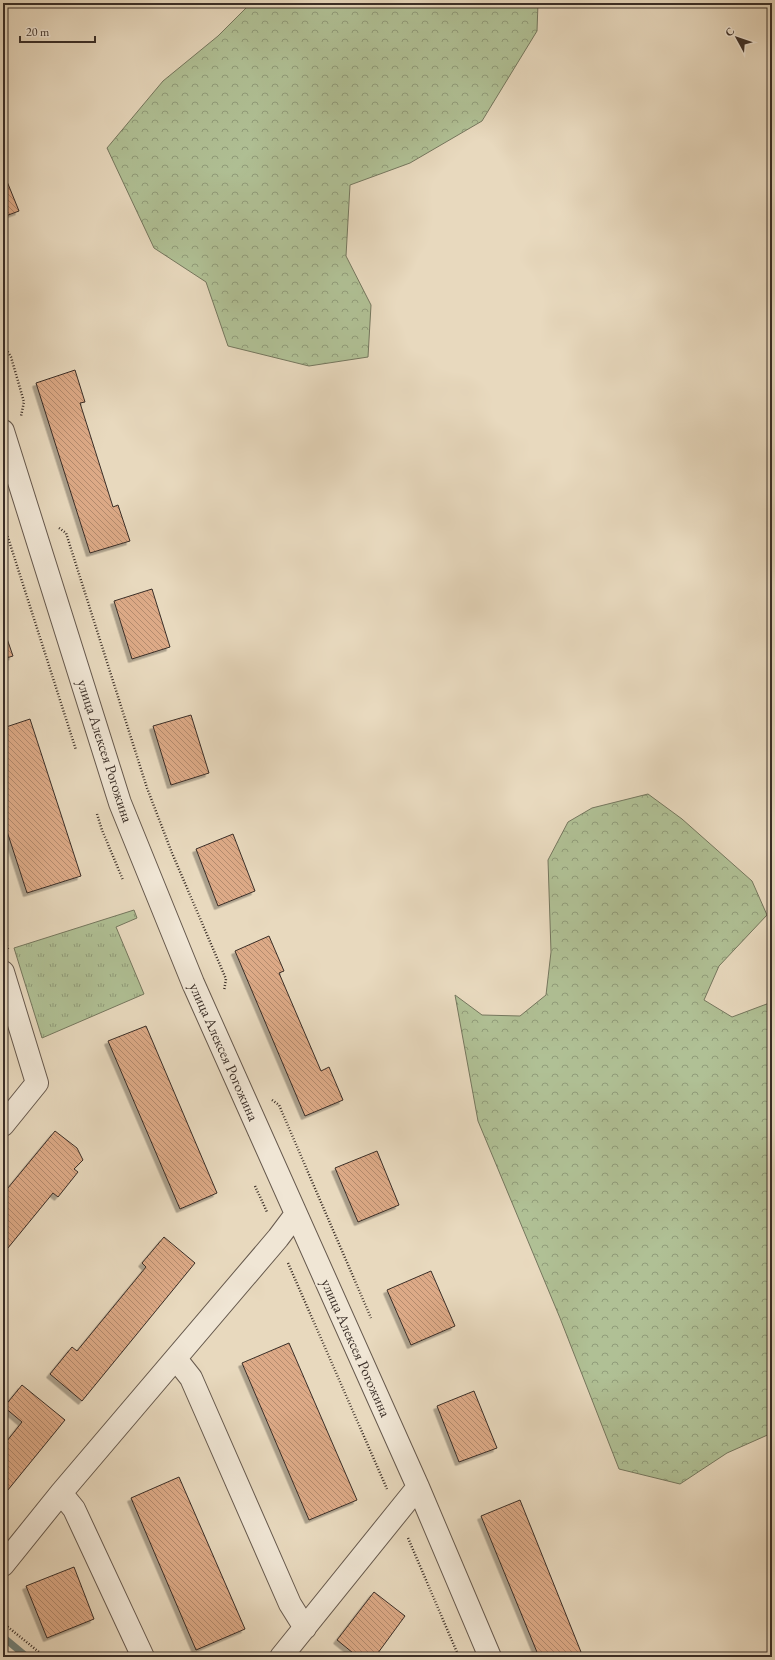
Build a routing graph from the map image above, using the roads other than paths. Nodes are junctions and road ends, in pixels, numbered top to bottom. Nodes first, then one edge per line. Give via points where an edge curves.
1 (3, 431) edge
2 (3, 972) edge
3 (3, 1125) edge
4 (296, 1214) junction
5 (176, 1359) junction
6 (418, 1487) junction
7 (61, 1493) junction
8 (3, 1565) edge
9 (305, 1628) junction
10 (283, 1656) edge
11 (143, 1657) edge
12 (490, 1657) edge

1 - 4 street, улица Алексея Рогожина via 120,803 193,983
2 - 3 street via 37,1083
4 - 5 street
4 - 6 street, улица Алексея Рогожина
5 - 7 street
5 - 9 street via 191,1378 290,1604
6 - 9 street
6 - 12 street, улица Алексея Рогожина
7 - 8 street
7 - 11 street via 74,1510
9 - 10 street

